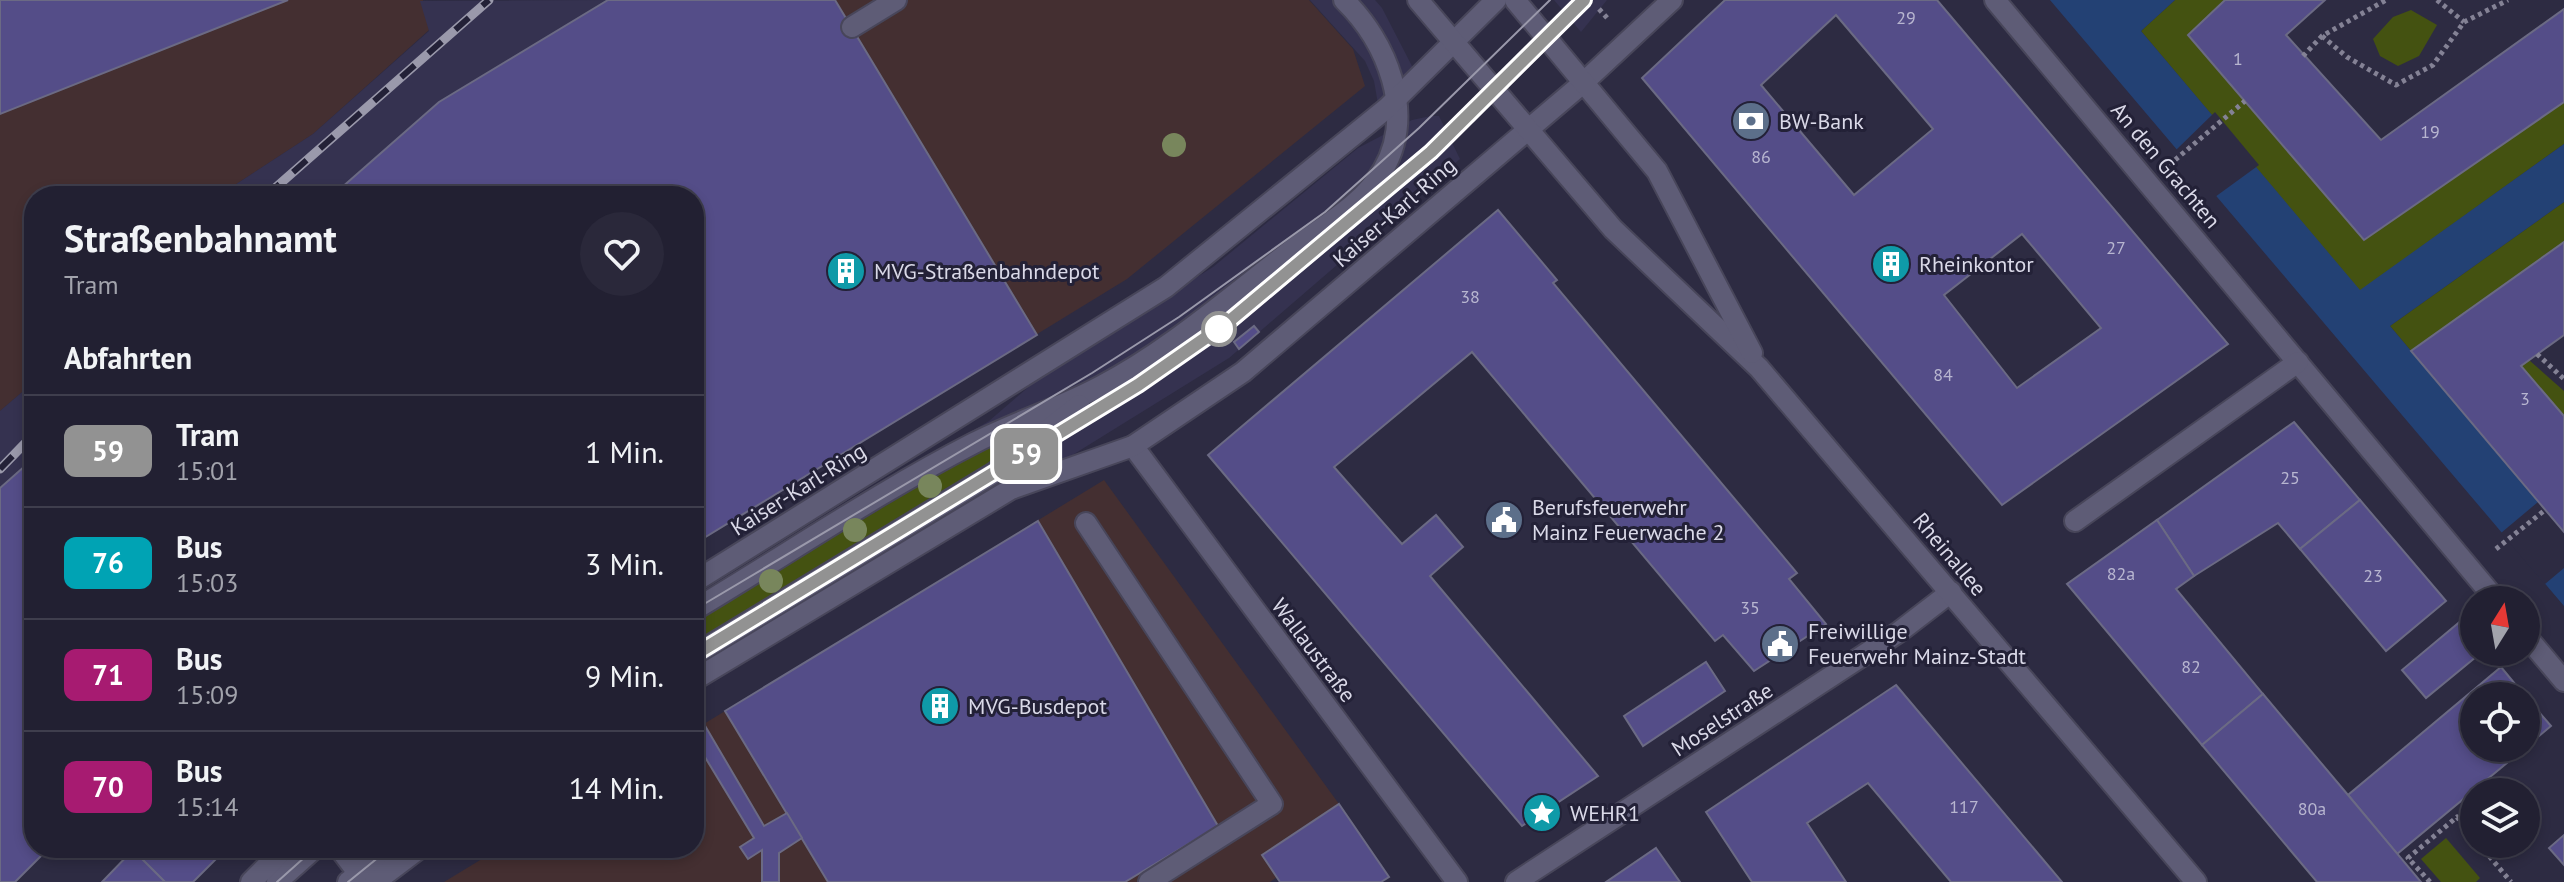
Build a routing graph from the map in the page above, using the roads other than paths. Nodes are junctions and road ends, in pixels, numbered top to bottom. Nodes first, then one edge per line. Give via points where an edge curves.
1 (896, 0) edge
2 (1344, 0) edge
3 (1418, 0) edge
4 (1496, 0) edge
5 (1515, 0) edge
6 (1672, 0) edge
7 (1995, 0) edge
8 (852, 27) dead end
9 (1453, 44) junction
10 (1583, 83) junction
11 (1396, 99) junction
12 (1528, 131) junction
13 (2298, 362) junction
14 (1759, 368) junction
15 (1100, 387) junction
16 (1133, 446) junction
17 (2075, 521) dead end
18 (1086, 523) dead end
19 (704, 576) edge
20 (2484, 586) edge
21 (1951, 592) junction
22 (704, 604) edge
23 (704, 649) edge
24 (2540, 653) edge
25 (704, 674) edge
26 (2564, 681) edge
27 (275, 858) edge
28 (304, 858) edge
29 (346, 858) edge
30 (381, 858) edge
31 (402, 858) edge
32 (362, 880) edge
33 (251, 882) edge
34 (277, 882) edge
35 (1149, 882) edge
36 (1457, 882) edge
37 (1516, 882) edge
38 (2196, 882) edge

1 - 8 street
2 - 11 street via 1387,61
3 - 9 street, Rheinallee
4 - 9 street, Kaiser-Karl-Ring
5 - 10 street, Rheinallee
6 - 10 street, Kaiser-Karl-Ring
7 - 13 street, An den Grachten
9 - 11 street, Kaiser-Karl-Ring
9 - 12 street, Rheinallee
10 - 12 street, Kaiser-Karl-Ring
10 - 14 street, Rheinallee via 1657,171
11 - 15 street, Kaiser-Karl-Ring via 1390,153 1372,187 1218,308
11 - 19 street, Kaiser-Karl-Ring via 1166,287
12 - 14 street, Rheinallee via 1613,229
12 - 16 street, Kaiser-Karl-Ring via 1243,372
13 - 17 street
13 - 20 street, An den Grachten
14 - 21 street, Rheinallee
15 - 22 street, Kaiser-Karl-Ring via 974,443
15 - 23 street, Kaiser-Karl-Ring via 994,473
16 - 25 street, Kaiser-Karl-Ring via 1011,489
16 - 36 street, Wallaustraße
18 - 35 street via 1272,804
21 - 37 street, Moselstraße via 1899,632
21 - 38 street, Rheinallee
24 - 26 street
27 - 33 street
28 - 34 street
29 - 32 street
30 - 32 street
31 - 32 street

